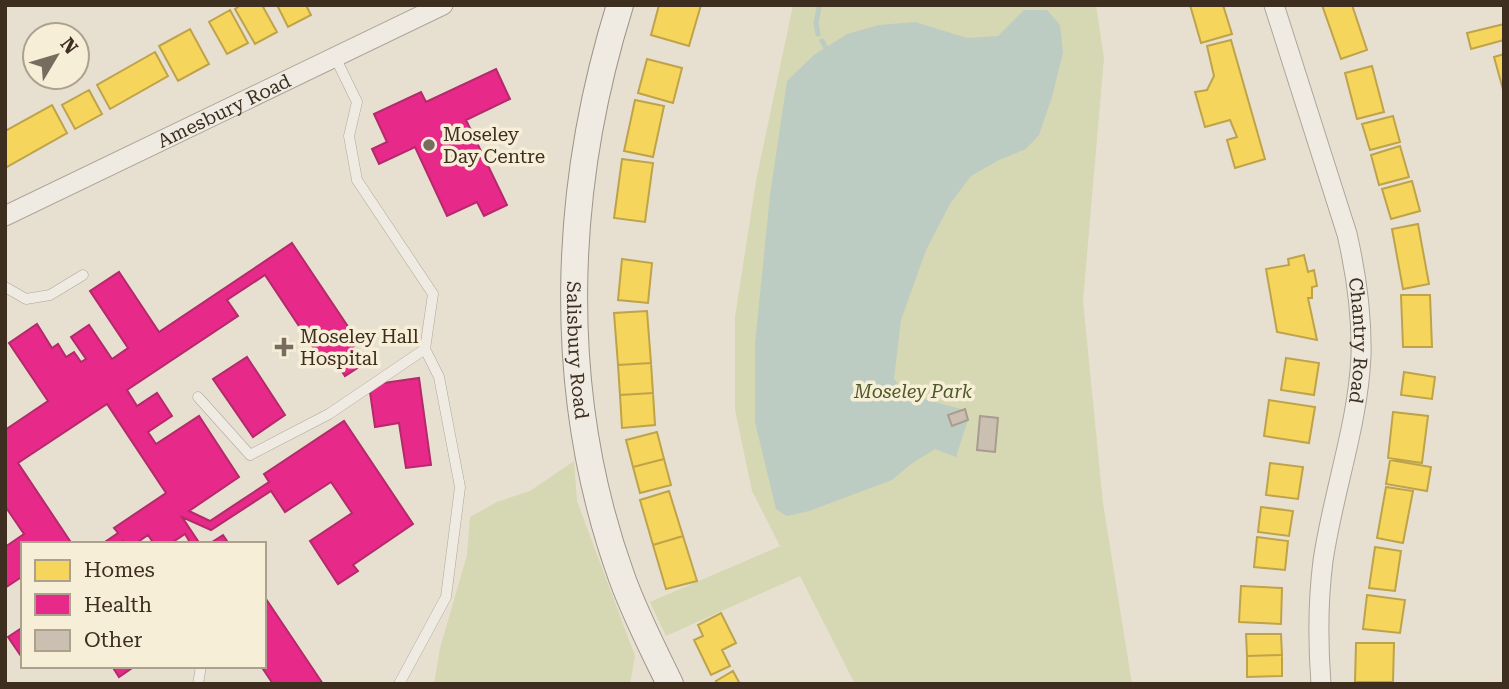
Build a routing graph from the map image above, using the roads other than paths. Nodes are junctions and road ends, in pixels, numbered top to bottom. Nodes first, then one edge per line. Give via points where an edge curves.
1 (443, 5) edge
2 (620, 5) edge
3 (1274, 5) edge
4 (335, 57) junction
5 (5, 216) edge
6 (83, 275) dead end
7 (5, 287) edge
8 (425, 349) junction
9 (198, 397) dead end
10 (399, 684) edge
11 (670, 684) edge
12 (1321, 684) edge

1 - 4 street, Amesbury Road
2 - 11 main road, Salisbury Road via 582,167 573,339 587,446 602,509 622,577
3 - 12 street, Chantry Road via 1348,233 1358,306 1361,355 1356,397 1323,562
4 - 5 street, Amesbury Road
4 - 8 lane via 357,102 349,136 357,180 433,295
6 - 7 lane via 50,295 26,299
8 - 9 lane via 329,414 250,455
8 - 10 lane via 439,377 460,487 446,597

